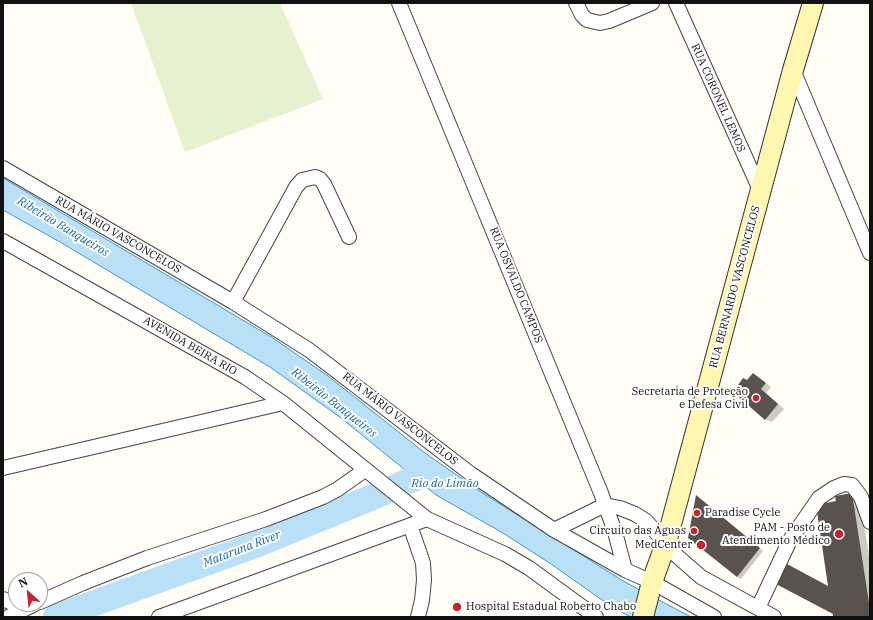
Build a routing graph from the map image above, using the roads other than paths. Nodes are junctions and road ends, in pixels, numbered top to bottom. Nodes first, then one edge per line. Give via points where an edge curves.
1 (399, 3) edge
2 (576, 3) edge
3 (652, 3) edge
4 (676, 3) edge
5 (813, 3) edge
6 (793, 70) junction
7 (3, 168) edge
8 (761, 192) junction
9 (349, 237) dead end
10 (3, 241) edge
11 (870, 253) edge
12 (233, 302) junction
13 (283, 403) junction
14 (3, 468) edge
15 (368, 472) junction
16 (605, 504) junction
17 (427, 519) junction
18 (870, 522) edge
19 (410, 526) junction
20 (554, 530) junction
21 (666, 543) junction
22 (625, 570) junction
23 (651, 585) junction
24 (48, 598) edge
25 (758, 608) junction
26 (18, 612) edge
27 (8, 617) edge
28 (159, 617) edge
29 (418, 617) edge
30 (596, 617) edge
31 (643, 617) edge
32 (714, 617) edge
33 (774, 617) edge

1 - 16 street, RUA OSVALDO CAMPOS
2 - 3 street via 587,20 600,23 609,22
4 - 8 street, RUA CORONEL LEMOS
5 - 6 main road, RUA BERNARDO VASCONCELOS
6 - 8 main road, RUA BERNARDO VASCONCELOS
6 - 11 street
7 - 12 street, RUA MÁRIO VASCONCELOS
8 - 21 main road, RUA BERNARDO VASCONCELOS
9 - 12 street via 320,179 315,176 302,180
10 - 13 street, AVENIDA BEIRA RIO via 233,370
12 - 20 street, RUA MÁRIO VASCONCELOS via 314,354 471,474
13 - 14 street
13 - 15 street, AVENIDA BEIRA RIO
15 - 17 street, AVENIDA BEIRA RIO
15 - 24 street via 323,497 266,519 147,558
16 - 20 street
16 - 21 street via 635,514 646,521
16 - 22 street, RUA OSVALDO CAMPOS
17 - 19 street
17 - 30 street, AVENIDA BEIRA RIO via 505,554 529,568
18 - 25 street via 861,497 852,485 844,484 819,498 790,540
19 - 28 street
19 - 29 street via 423,563 424,580
20 - 22 street, RUA MÁRIO VASCONCELOS
21 - 23 main road, RUA BERNARDO VASCONCELOS
21 - 25 street via 701,577
22 - 23 street, RUA MÁRIO VASCONCELOS
23 - 31 main road, RUA BERNARDO VASCONCELOS
23 - 32 street
25 - 33 street
26 - 27 street

